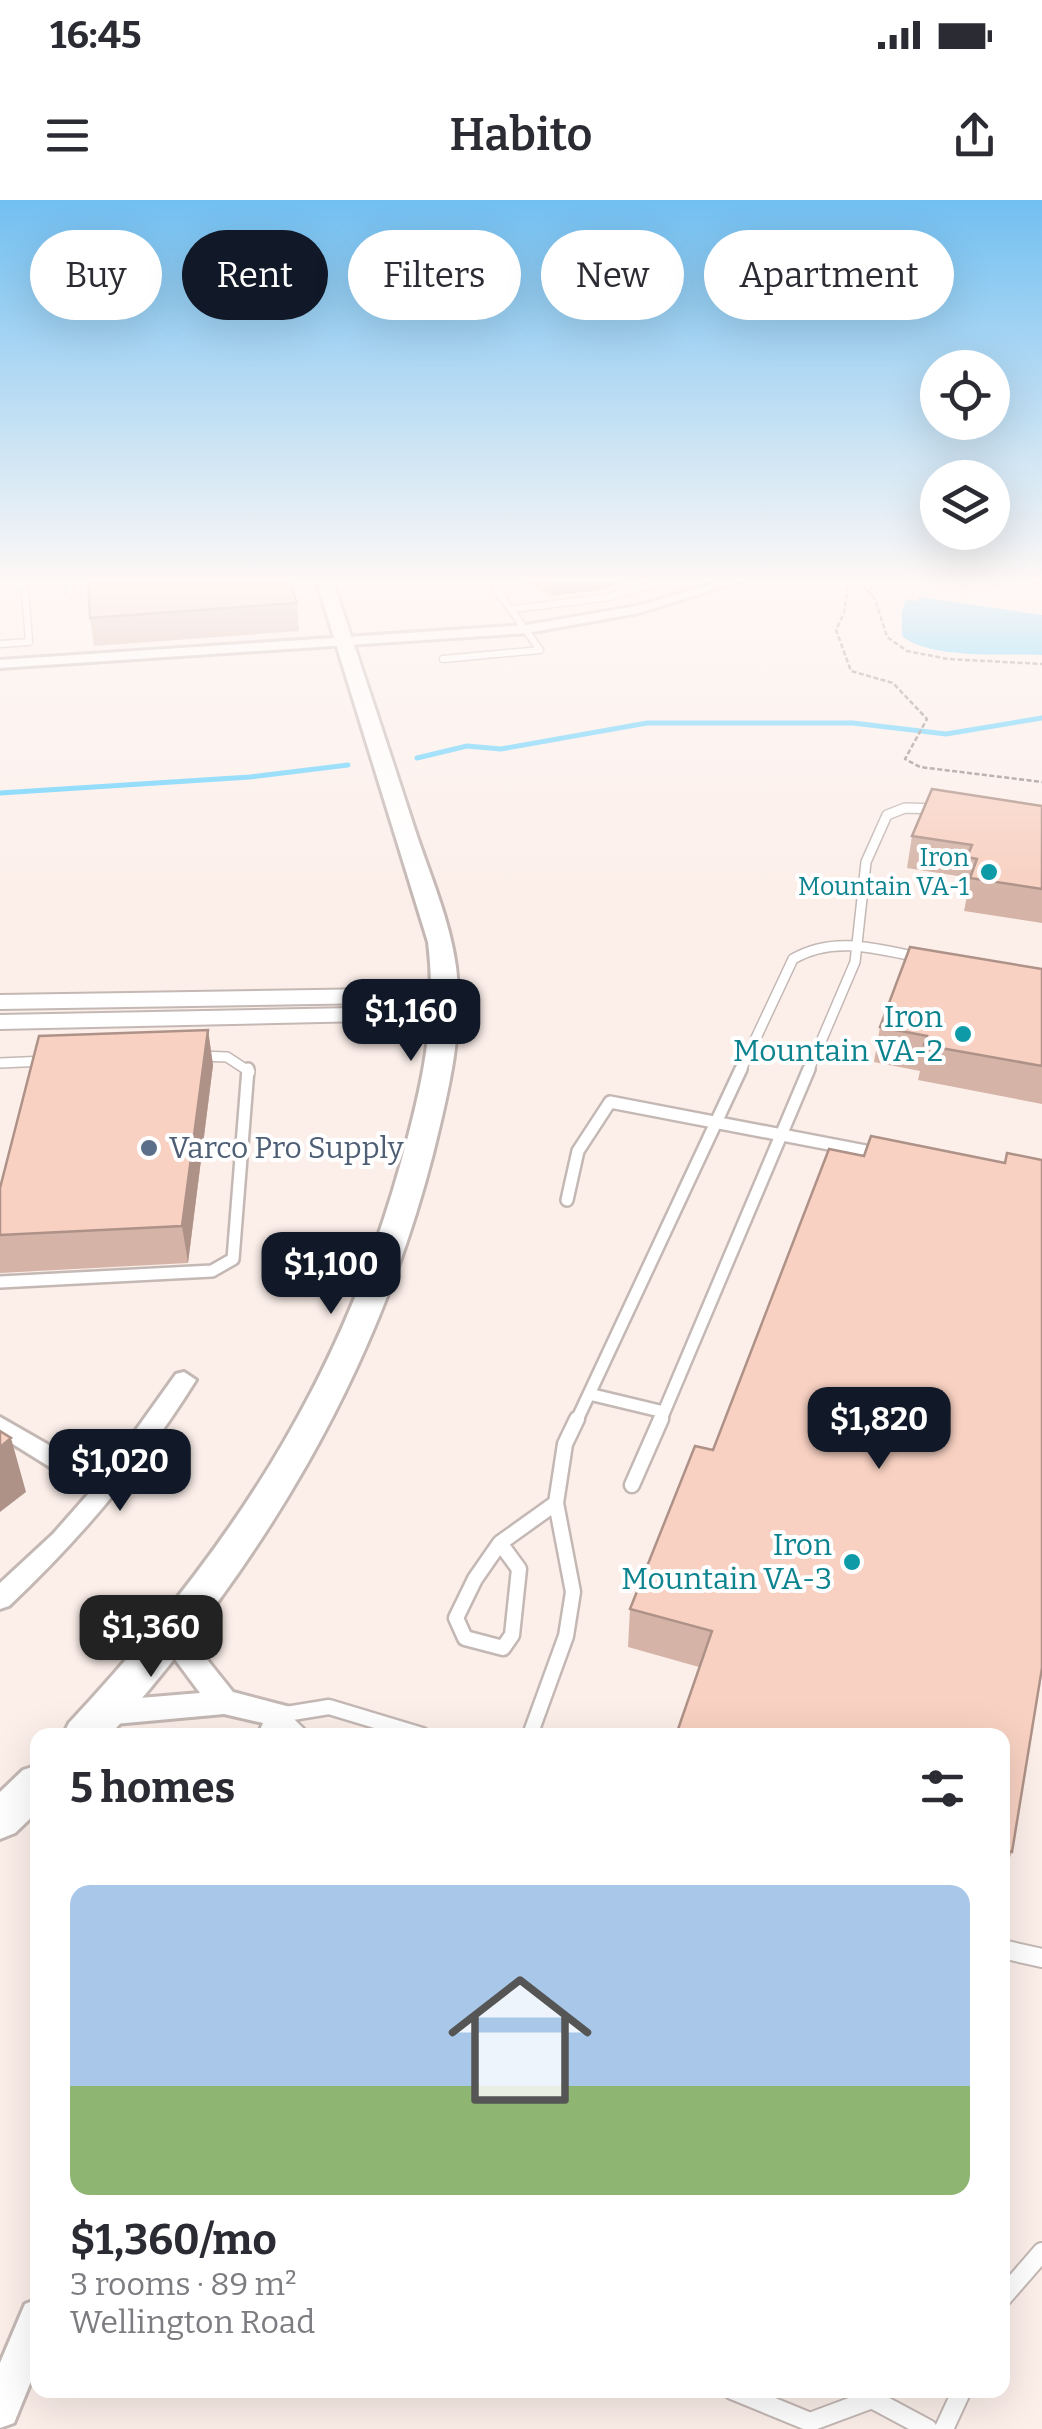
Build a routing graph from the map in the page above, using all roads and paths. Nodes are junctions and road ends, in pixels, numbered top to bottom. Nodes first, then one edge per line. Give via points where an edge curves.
1 (357, 683) edge
2 (888, 683) edge
3 (1042, 782) edge
4 (956, 812) edge
5 (860, 948) junction
6 (933, 960) edge
7 (0, 1002) edge
8 (448, 1007) junction
9 (0, 1022) edge
10 (184, 1056) edge
11 (58, 1060) edge
12 (0, 1062) edge
13 (719, 1122) junction
14 (783, 1134) junction
15 (894, 1156) edge
16 (566, 1200) dead end
17 (0, 1282) edge
18 (184, 1380) dead end
19 (589, 1394) junction
20 (664, 1412) junction
21 (0, 1424) edge
22 (632, 1485) dead end
23 (106, 1490) junction
24 (556, 1503) junction
25 (500, 1542) junction
26 (0, 1599) edge
27 (171, 1635) junction
28 (224, 1702) junction
29 (94, 1724) edge
30 (284, 1728) edge
31 (398, 1728) edge
32 (533, 1728) edge
33 (30, 1791) edge
34 (0, 1820) edge
35 (1010, 1951) edge
36 (1042, 1958) edge
37 (1042, 2252) edge
38 (1010, 2289) edge
39 (30, 2336) edge
40 (752, 2398) edge
41 (861, 2398) edge
42 (876, 2398) edge
43 (958, 2398) edge
44 (0, 2409) edge
45 (928, 2429) edge
46 (944, 2429) edge

1 - 8 main road via 440,942
2 - 3 path via 925,714 924,730 905,756 912,764
4 - 5 lane via 921,806 887,815 866,862
5 - 6 lane
5 - 13 lane via 820,944 794,959
5 - 14 lane
7 - 8 street via 375,996
8 - 9 street via 371,1016
8 - 27 main road via 438,1078 406,1197 359,1332 262,1507
10 - 17 lane via 222,1056 241,1061 250,1072 233,1259 212,1270
11 - 12 lane
13 - 14 lane
13 - 16 lane via 610,1102 578,1151
13 - 19 lane
14 - 15 lane
14 - 20 lane
18 - 23 street
19 - 20 lane
19 - 24 lane via 564,1444
20 - 22 lane
21 - 23 street
23 - 26 street
24 - 25 lane via 510,1528
24 - 32 lane via 573,1592 566,1636
25 - 25 lane via 477,1569 456,1618 465,1638 504,1648 512,1635 519,1569
27 - 28 street
27 - 29 main road
28 - 29 street
28 - 30 street
30 - 31 lane via 328,1707
33 - 34 main road
35 - 36 lane
37 - 38 lane
39 - 44 street
40 - 41 lane via 810,2422
42 - 45 lane
43 - 46 lane

